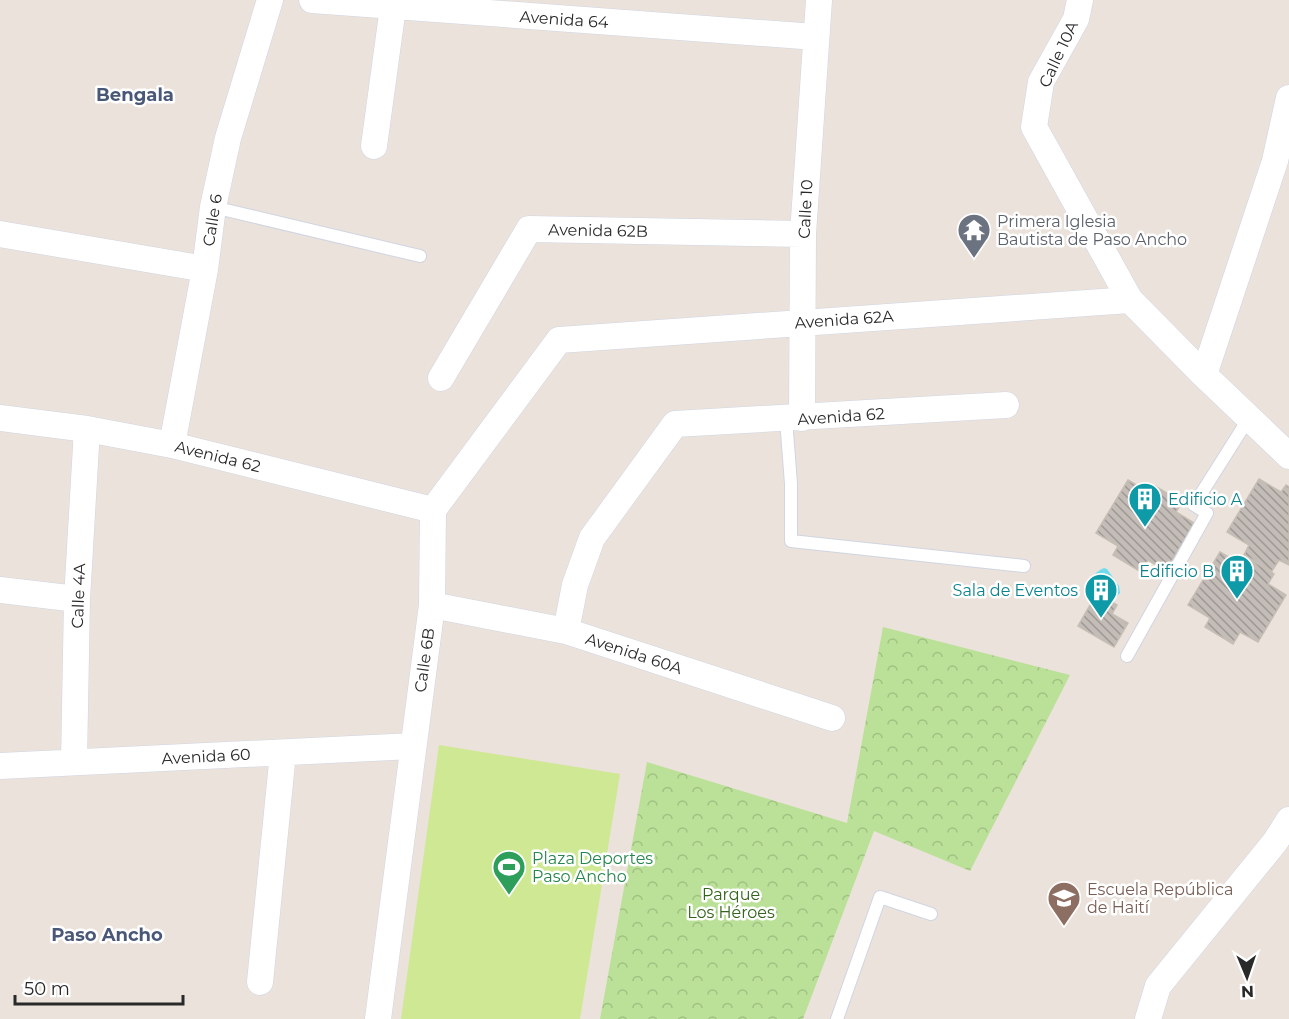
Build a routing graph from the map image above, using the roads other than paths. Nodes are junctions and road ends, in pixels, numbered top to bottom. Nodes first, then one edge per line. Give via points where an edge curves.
1 (270, 0) edge
2 (312, 0) edge
3 (819, 0) edge
4 (1080, 0) edge
5 (393, 7) junction
6 (816, 37) junction
7 (1289, 98) edge
8 (374, 146) dead end
9 (213, 207) junction
10 (0, 234) edge
11 (803, 234) junction
12 (420, 256) dead end
13 (205, 269) junction
14 (1130, 300) junction
15 (803, 322) junction
16 (1204, 375) junction
17 (441, 378) dead end
18 (1006, 405) dead end
19 (0, 417) edge
20 (1249, 418) junction
21 (794, 419) junction
22 (87, 429) junction
23 (172, 445) junction
24 (1289, 456) edge
25 (433, 510) junction
26 (1024, 566) dead end
27 (0, 590) edge
28 (77, 599) junction
29 (432, 605) junction
30 (566, 631) junction
31 (1126, 656) dead end
32 (832, 718) dead end
33 (413, 746) junction
34 (283, 753) junction
35 (74, 762) junction
36 (0, 766) edge
37 (1289, 820) edge
38 (931, 914) dead end
39 (260, 982) dead end
40 (378, 1019) edge
41 (837, 1019) edge
42 (1148, 1019) edge

1 - 9 street, Calle 6 via 228,138
2 - 5 street, Avenida 64
3 - 6 street, Calle 10
4 - 14 street, Calle 10A via 1076,20 1041,81 1034,127
5 - 6 street, Avenida 64
5 - 8 street
6 - 11 street, Calle 10
7 - 16 street via 1275,161
9 - 12 lane
9 - 13 street, Calle 6
10 - 13 street
11 - 15 street, Calle 10
11 - 17 street, Avenida 62B via 529,229
13 - 23 street, Calle 6
14 - 15 street, Avenida 62A
14 - 16 street, Calle 10A
15 - 21 street, Calle 10
15 - 25 street, Avenida 62A via 559,340
16 - 20 street, Calle 10A
18 - 21 street, Avenida 62
19 - 22 street, Avenida 62
20 - 24 street, Calle 10A
20 - 31 lane via 1194,505 1207,513
21 - 26 lane via 791,541
21 - 30 street, Avenida 62 via 675,424 592,538 575,585
22 - 23 street, Avenida 62
22 - 28 street, Calle 4A
23 - 25 street, Avenida 62
25 - 29 street, Calle 6B
27 - 28 street
28 - 35 street, Calle 4A
29 - 30 street, Avenida 60A
29 - 33 street, Calle 6B
30 - 32 street, Avenida 60A
33 - 34 street, Avenida 60
33 - 40 street, Calle 6B
34 - 35 street, Avenida 60
34 - 39 street
35 - 36 street, Avenida 60
37 - 42 street via 1158,986
38 - 41 lane via 880,897

